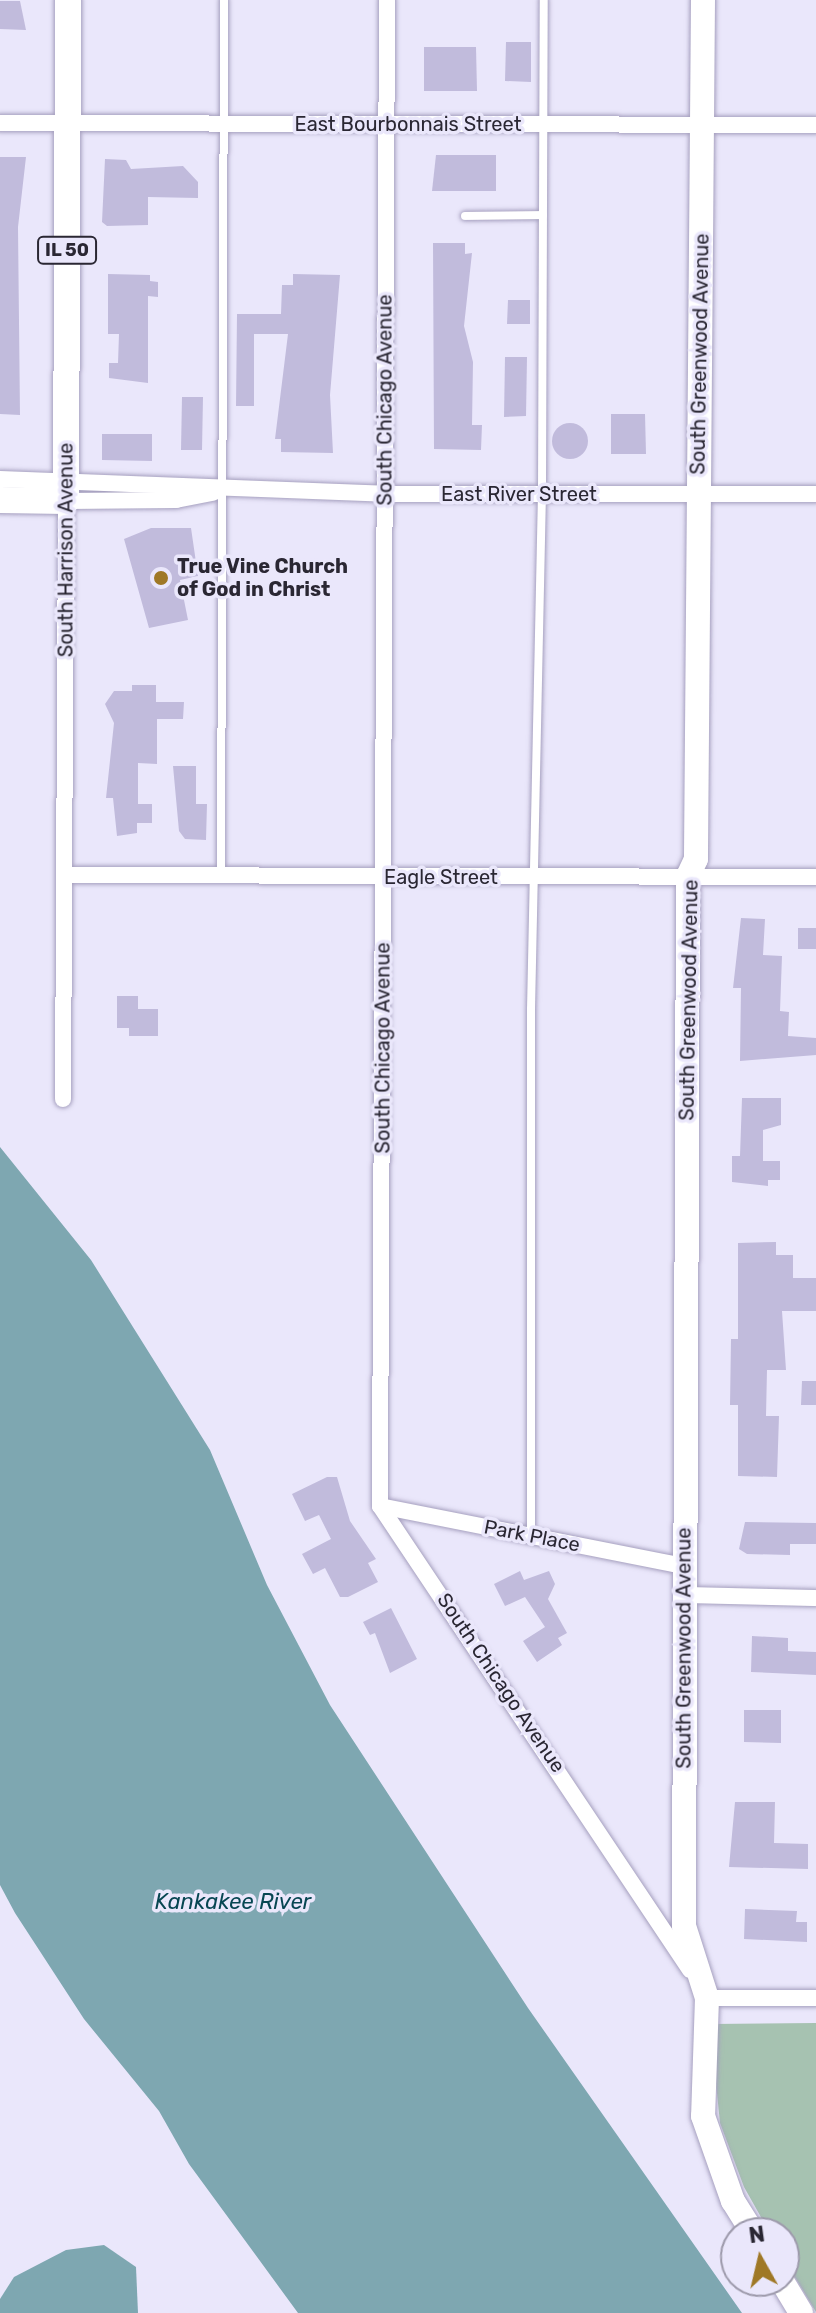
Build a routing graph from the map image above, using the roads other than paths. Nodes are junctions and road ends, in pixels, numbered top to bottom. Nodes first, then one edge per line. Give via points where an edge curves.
1 (68, 0) edge
2 (224, 0) edge
3 (387, 0) edge
4 (544, 0) edge
5 (703, 0) edge
6 (0, 123) edge
7 (68, 123) junction
8 (224, 123) junction
9 (386, 124) junction
10 (544, 124) junction
11 (703, 124) junction
12 (816, 125) edge
13 (543, 215) junction
14 (465, 216) dead end
15 (0, 479) edge
16 (66, 490) junction
17 (223, 491) junction
18 (699, 493) junction
19 (385, 494) junction
20 (542, 494) junction
21 (816, 494) edge
22 (0, 500) edge
23 (65, 875) junction
24 (688, 876) junction
25 (221, 877) junction
26 (383, 877) junction
27 (534, 877) junction
28 (816, 877) edge
29 (63, 1099) dead end
30 (380, 1506) junction
31 (531, 1536) junction
32 (684, 1566) junction
33 (684, 1595) junction
34 (816, 1598) edge
35 (707, 1998) junction
36 (816, 1998) edge
37 (743, 2217) edge

1 - 7 main road, South Harrison Avenue / IL 50
2 - 8 lane
3 - 9 street, South Chicago Avenue
4 - 10 lane
5 - 11 street, South Greenwood Avenue
6 - 7 street, East Bourbonnais Street
7 - 8 street, East Bourbonnais Street
7 - 16 main road, South Harrison Avenue / IL 50
8 - 9 street, East Bourbonnais Street
8 - 17 lane
9 - 10 street, East Bourbonnais Street
9 - 19 street, South Chicago Avenue
10 - 11 street, East Bourbonnais Street
10 - 13 lane
11 - 12 street, East Bourbonnais Street
11 - 18 street, South Greenwood Avenue
13 - 14 lane
13 - 20 lane
15 - 16 street, East River Street
16 - 17 street, East River Street via 176,500
16 - 22 main road, East River Street
16 - 23 street, South Harrison Avenue
17 - 19 street, East River Street
17 - 25 lane
18 - 20 street, East River Street
18 - 21 street, East River Street
18 - 24 street, South Greenwood Avenue via 696,859
19 - 20 street, East River Street
19 - 26 street, South Chicago Avenue
20 - 27 lane
23 - 25 street, Eagle Street
23 - 29 street, South Harrison Avenue
24 - 27 street, Eagle Street
24 - 28 street, Eagle Street
24 - 32 street, South Greenwood Avenue
25 - 26 street, Eagle Street
26 - 27 street, Eagle Street
26 - 30 street, South Chicago Avenue
27 - 31 lane
30 - 31 street, Park Place
30 - 35 street, South Chicago Avenue via 652,1905
31 - 32 street, Park Place
32 - 33 street, South Greenwood Avenue
33 - 34 street
33 - 35 street, South Greenwood Avenue via 684,1926
35 - 36 street
35 - 37 street, South Greenwood Avenue via 703,2116

